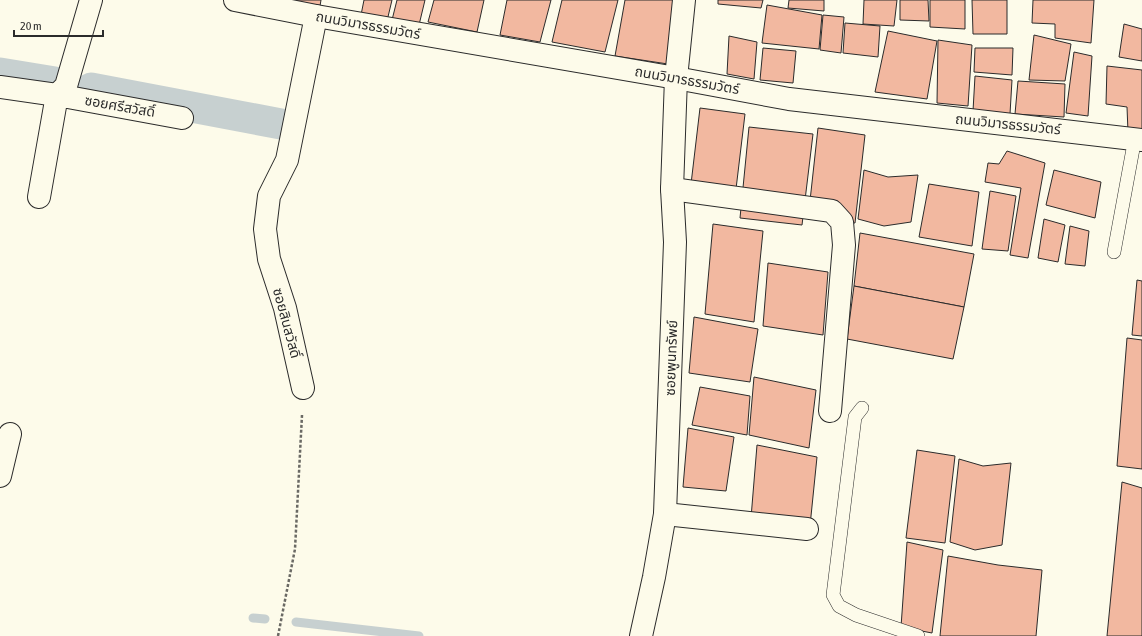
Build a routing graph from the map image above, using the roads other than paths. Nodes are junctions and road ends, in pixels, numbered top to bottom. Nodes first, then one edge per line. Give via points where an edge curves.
1 (91, 0) edge
2 (240, 0) edge
3 (684, 0) edge
4 (316, 16) junction
5 (676, 78) junction
6 (0, 87) edge
7 (57, 95) junction
8 (182, 118) dead end
9 (1139, 139) edge
10 (672, 189) junction
11 (39, 197) dead end
12 (1114, 252) dead end
13 (303, 388) road end
14 (862, 408) dead end
15 (830, 411) dead end
16 (10, 434) dead end
17 (0, 476) edge
18 (665, 514) junction
19 (807, 528) dead end
20 (641, 636) edge
21 (918, 636) edge

1 - 7 street via 66,86
2 - 4 street, ถนนวิมารธรรมวัตร์
3 - 5 street, ซอยพูนทรัพย์
4 - 5 street, ถนนวิมารธรรมวัตร์
4 - 13 street, ซอยสินสวัสดิ์ via 287,160 269,196 265,229 269,259 285,308
5 - 9 street, ถนนวิมารธรรมวัตร์ via 789,99
5 - 10 street, ซอยพูนทรัพย์
6 - 7 street, ซอยศรีสวัสดิ์
7 - 8 street, ซอยศรีสวัสดิ์
7 - 11 street
9 - 12 lane
10 - 15 street via 832,211 842,222 844,245
10 - 18 street, ซอยพูนทรัพย์ via 674,257
14 - 21 lane via 855,417 833,595 838,606 856,615
16 - 17 street
18 - 19 street
18 - 20 street, ซอยพูนทรัพย์

